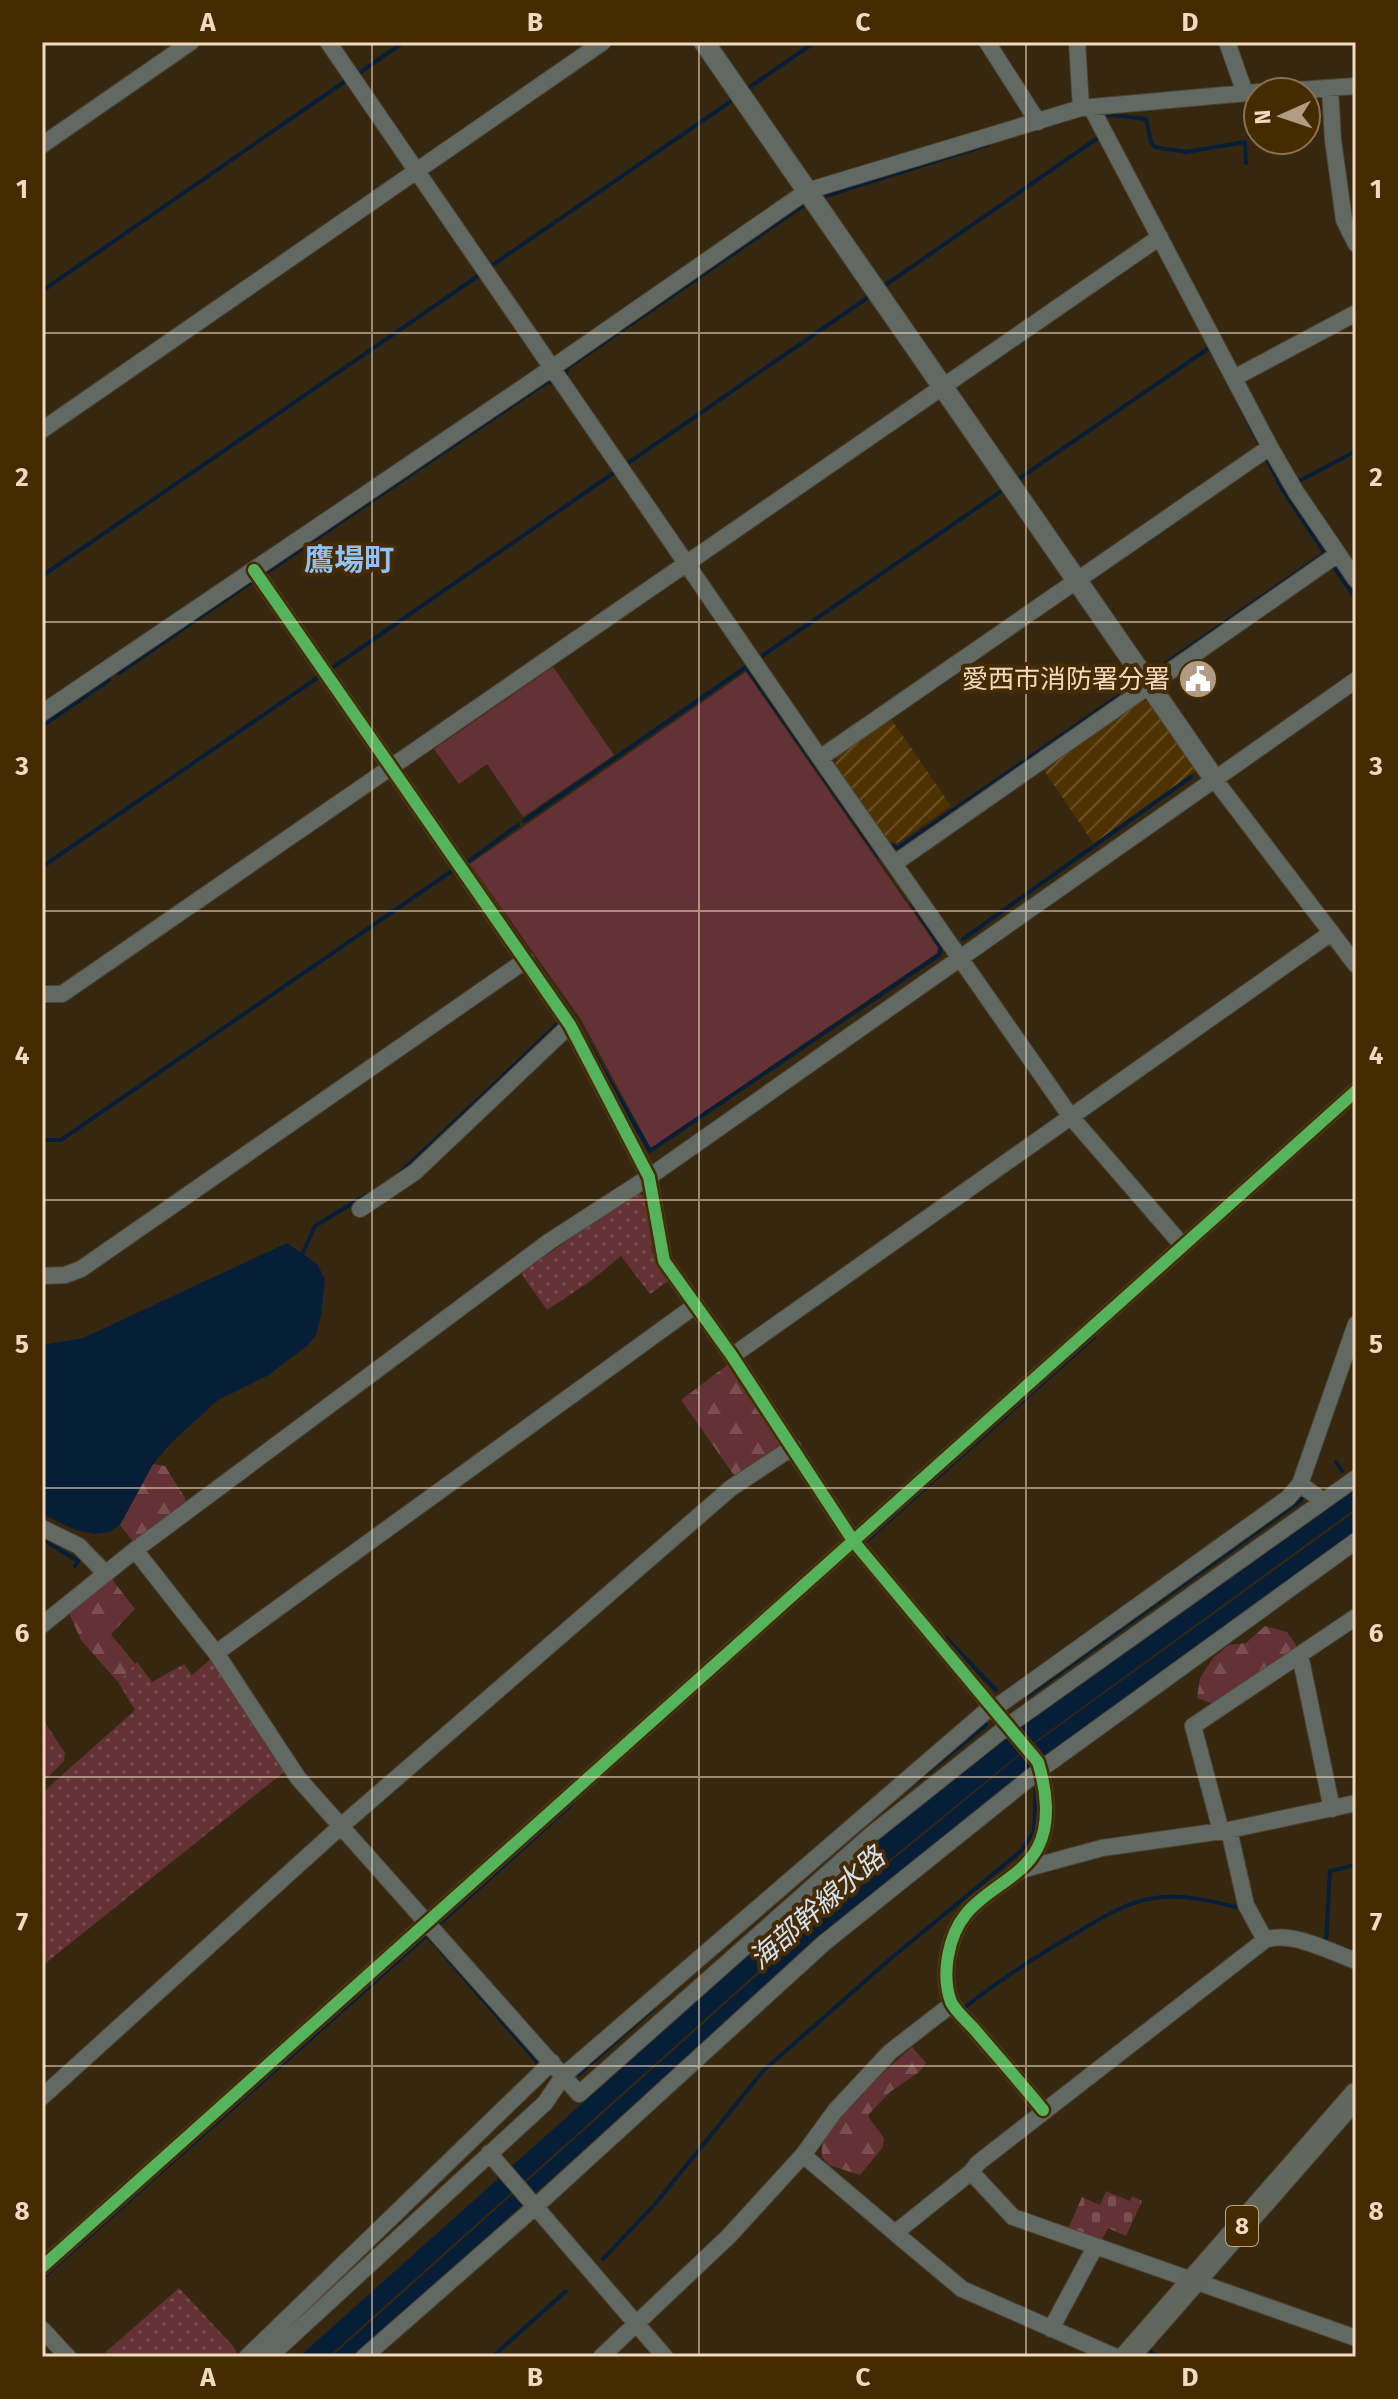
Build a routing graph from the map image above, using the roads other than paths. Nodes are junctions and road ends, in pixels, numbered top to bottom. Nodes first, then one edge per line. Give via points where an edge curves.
1 (191, 42) edge
2 (328, 42) edge
3 (603, 42) edge
4 (704, 42) edge
5 (987, 42) edge
6 (1077, 42) edge
7 (1227, 42) edge
8 (1244, 76) edge
9 (1356, 86) edge
10 (1322, 89) edge
11 (1330, 89) junction
12 (1242, 94) edge
13 (1086, 108) junction
14 (1038, 122) junction
15 (42, 145) edge
16 (417, 171) junction
17 (807, 191) junction
18 (1160, 237) junction
19 (1356, 244) edge
20 (1356, 313) edge
21 (552, 368) junction
22 (1234, 378) junction
23 (942, 387) junction
24 (42, 430) edge
25 (1270, 447) junction
26 (1338, 554) junction
27 (687, 563) junction
28 (254, 570) junction
29 (1356, 580) edge
30 (1076, 581) junction
31 (1356, 680) edge
32 (1148, 686) junction
33 (42, 713) edge
34 (820, 758) junction
35 (392, 767) junction
36 (1215, 780) junction
37 (895, 863) junction
38 (1331, 933) junction
39 (962, 958) junction
40 (526, 960) junction
41 (1356, 965) edge
42 (42, 994) edge
43 (570, 1025) junction
44 (1356, 1091) edge
45 (1071, 1117) junction
46 (649, 1177) junction
47 (360, 1209) dead end
48 (1183, 1246) junction
49 (42, 1276) edge
50 (696, 1305) junction
51 (1356, 1324) edge
52 (732, 1356) junction
53 (793, 1447) junction
54 (1356, 1478) edge
55 (1300, 1484) junction
56 (1323, 1501) junction
57 (42, 1528) edge
58 (854, 1542) junction
59 (135, 1550) junction
60 (1353, 1550) edge
61 (106, 1574) junction
62 (1356, 1617) edge
63 (42, 1625) edge
64 (216, 1653) junction
65 (1300, 1655) junction
66 (994, 1707) junction
67 (1012, 1728) junction
68 (1040, 1766) junction
69 (1356, 1803) edge
70 (1332, 1809) junction
71 (340, 1827) junction
72 (1225, 1831) junction
73 (1021, 1870) junction
74 (426, 1925) junction
75 (1265, 1940) junction
76 (1356, 1961) edge
77 (952, 2004) junction
78 (558, 2068) junction
79 (1356, 2095) edge
80 (42, 2097) edge
81 (1043, 2110) junction
82 (803, 2155) junction
83 (493, 2158) junction
84 (971, 2172) junction
85 (533, 2204) junction
86 (895, 2233) junction
87 (1095, 2247) junction
88 (42, 2267) edge
89 (1194, 2281) junction
90 (637, 2325) junction
91 (42, 2329) edge
92 (1051, 2329) junction
93 (1356, 2338) edge
94 (68, 2357) edge
95 (247, 2357) edge
96 (269, 2357) edge
97 (364, 2357) edge
98 (601, 2357) edge
99 (665, 2357) edge
100 (1116, 2357) edge
101 (1127, 2357) edge

1 - 15 street
2 - 16 street
3 - 16 street
4 - 17 street
5 - 14 street
6 - 13 street
7 - 8 street
9 - 11 street
10 - 11 street
11 - 19 street via 1344,220
12 - 13 street
13 - 14 street
13 - 18 street
14 - 17 street
16 - 21 street
16 - 24 street
17 - 21 street
17 - 23 street
18 - 22 street
18 - 23 street
20 - 22 street
21 - 27 street
21 - 28 street
22 - 25 street
23 - 27 street
23 - 30 street
25 - 26 street
25 - 30 street
26 - 29 street
26 - 32 street
27 - 34 street
27 - 35 street
28 - 33 street
28 - 35 street
30 - 32 street
30 - 34 street
31 - 36 street
32 - 36 street
32 - 37 street
34 - 37 street
35 - 40 street
35 - 42 street via 62,994
36 - 38 street
36 - 39 street
37 - 39 street
38 - 41 street
38 - 45 street
39 - 45 street
39 - 46 street
40 - 43 street
40 - 49 street via 81,1269
43 - 46 street
43 - 47 street via 415,1172
44 - 48 street
45 - 48 street
45 - 52 street
46 - 50 street via 664,1261
46 - 59 street via 550,1241
48 - 58 street
50 - 52 street
50 - 64 street
51 - 55 street
52 - 53 street
53 - 58 street
53 - 71 street via 731,1488
54 - 56 street
55 - 56 street
55 - 66 street via 1288,1498
56 - 67 street
57 - 61 street via 79,1546
58 - 66 street
58 - 74 street
59 - 61 street
59 - 64 street
60 - 68 street
61 - 63 street
62 - 65 street
64 - 71 street via 298,1778
65 - 70 street
65 - 72 street via 1193,1726
66 - 67 street
66 - 78 street
67 - 68 street
67 - 78 street via 872,1834 579,2094
68 - 73 street via 1045,1822 1038,1846
68 - 85 street via 824,1943
69 - 70 street
70 - 72 street
71 - 74 street
71 - 80 street
72 - 73 street via 1102,1848
72 - 75 street via 1246,1905
73 - 77 street via 967,1913 956,1933 947,1959
74 - 78 street
74 - 88 street
75 - 76 street via 1298,1941
75 - 81 street
77 - 81 street
77 - 82 street via 890,2052
78 - 83 street via 545,2103
78 - 95 street
79 - 89 main road, 8
81 - 84 street
82 - 86 street
82 - 90 street
83 - 85 street
83 - 96 street
84 - 86 street
84 - 87 street via 1013,2217
85 - 90 street
85 - 97 street
86 - 92 street via 962,2289
87 - 89 street
87 - 92 street
89 - 93 street
89 - 101 main road, 8
90 - 98 street
90 - 99 street
91 - 94 street
92 - 100 street

